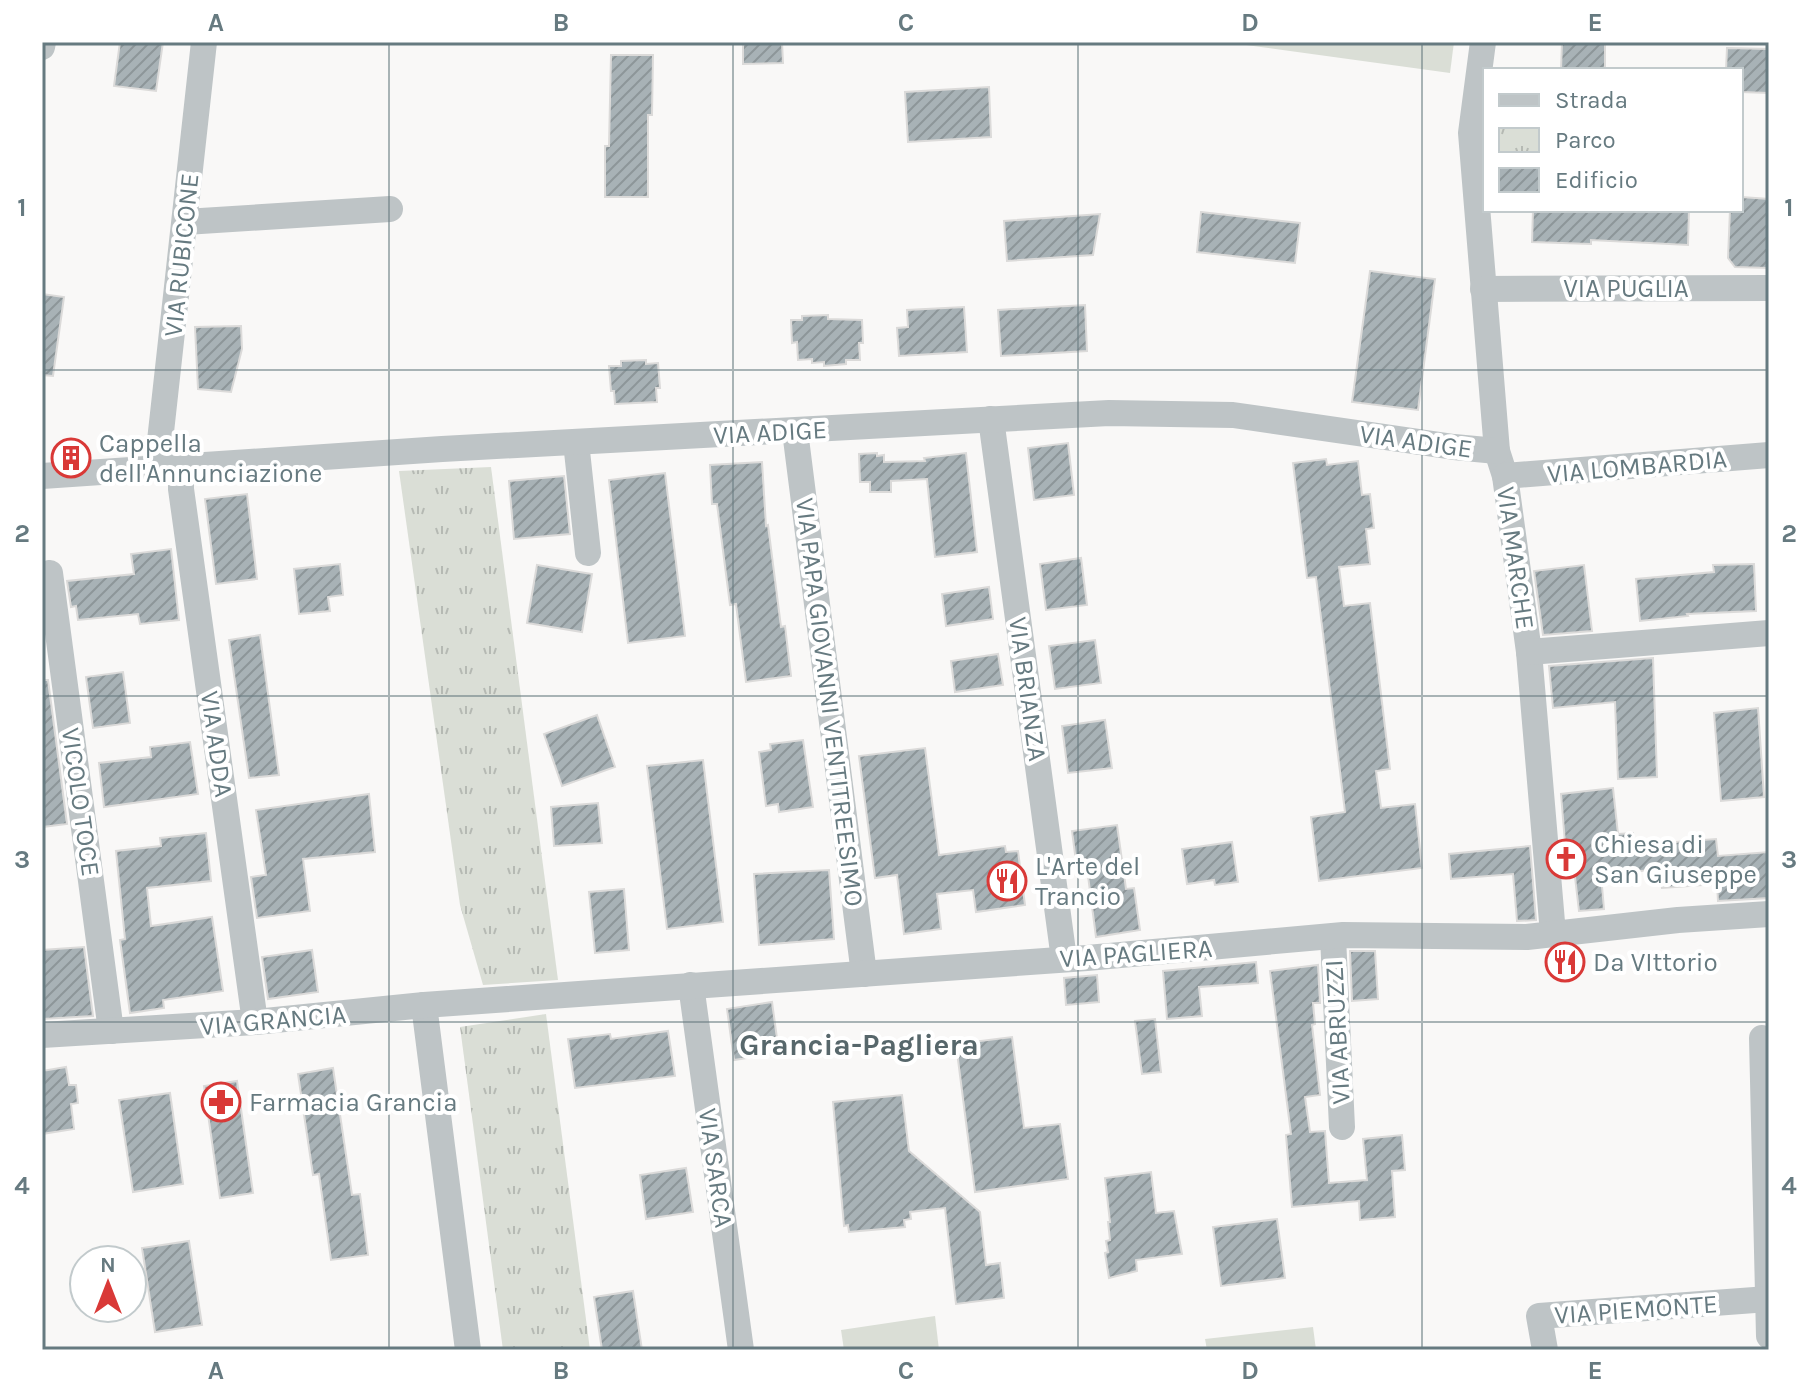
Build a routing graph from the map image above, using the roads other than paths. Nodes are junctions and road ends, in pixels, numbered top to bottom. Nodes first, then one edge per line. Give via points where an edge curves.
1 (204, 42) edge
2 (1483, 42) edge
3 (390, 209) dead end
4 (185, 222) junction
5 (1769, 288) edge
6 (1483, 289) junction
7 (991, 419) junction
8 (795, 431) junction
9 (576, 442) junction
10 (1497, 451) junction
11 (1769, 455) edge
12 (169, 467) junction
13 (42, 476) edge
14 (1505, 476) junction
15 (588, 553) dead end
16 (50, 573) dead end
17 (1769, 633) edge
18 (1529, 652) junction
19 (1769, 914) edge
20 (1555, 932) junction
21 (1333, 937) junction
22 (1064, 959) junction
23 (864, 974) junction
24 (691, 985) junction
25 (503, 999) joint
26 (424, 1005) junction
27 (255, 1022) junction
28 (111, 1031) junction
29 (42, 1035) edge
30 (1762, 1038) dead end
31 (1342, 1127) dead end
32 (1768, 1299) edge
33 (1769, 1336) edge
34 (468, 1350) edge
35 (741, 1350) edge
36 (1545, 1350) edge

1 - 4 street, VIA RUBICONE
2 - 6 street, VIA MARCHE via 1471,133
3 - 4 street
4 - 12 street, VIA RUBICONE
5 - 6 street, VIA PUGLIA
6 - 10 street, VIA MARCHE
7 - 8 street, VIA ADIGE
7 - 10 street, VIA ADIGE via 1210,413
7 - 22 street, VIA BRIANZA
8 - 9 street, VIA ADIGE
8 - 23 street, VIA PAPA GIOVANNI VENTITREESIMO
9 - 12 street, VIA ADIGE
9 - 15 street
10 - 14 street, VIA MARCHE
11 - 14 street, VIA LOMBARDIA
12 - 13 street, VIA ADIGE
12 - 27 street, VIA ADDA via 181,489
14 - 18 street, VIA MARCHE
16 - 28 street, VICOLO TOCE
17 - 18 street
18 - 20 street, VIA MARCHE
19 - 20 street, VIA PAGLIERA
20 - 21 street, VIA PAGLIERA via 1512,938
21 - 22 street, VIA PAGLIERA
21 - 31 street, VIA ABRUZZI
22 - 23 street, VIA PAGLIERA
23 - 24 street, VIA PAGLIERA
24 - 25 street, VIA PAGLIERA
24 - 35 street, VIA SARCA
25 - 26 street, VIA GRANCIA
26 - 27 street, VIA GRANCIA
26 - 34 street
27 - 28 street, VIA GRANCIA
28 - 29 street, VIA GRANCIA
30 - 32 street
32 - 33 street
32 - 36 street, VIA PIEMONTE via 1539,1316

